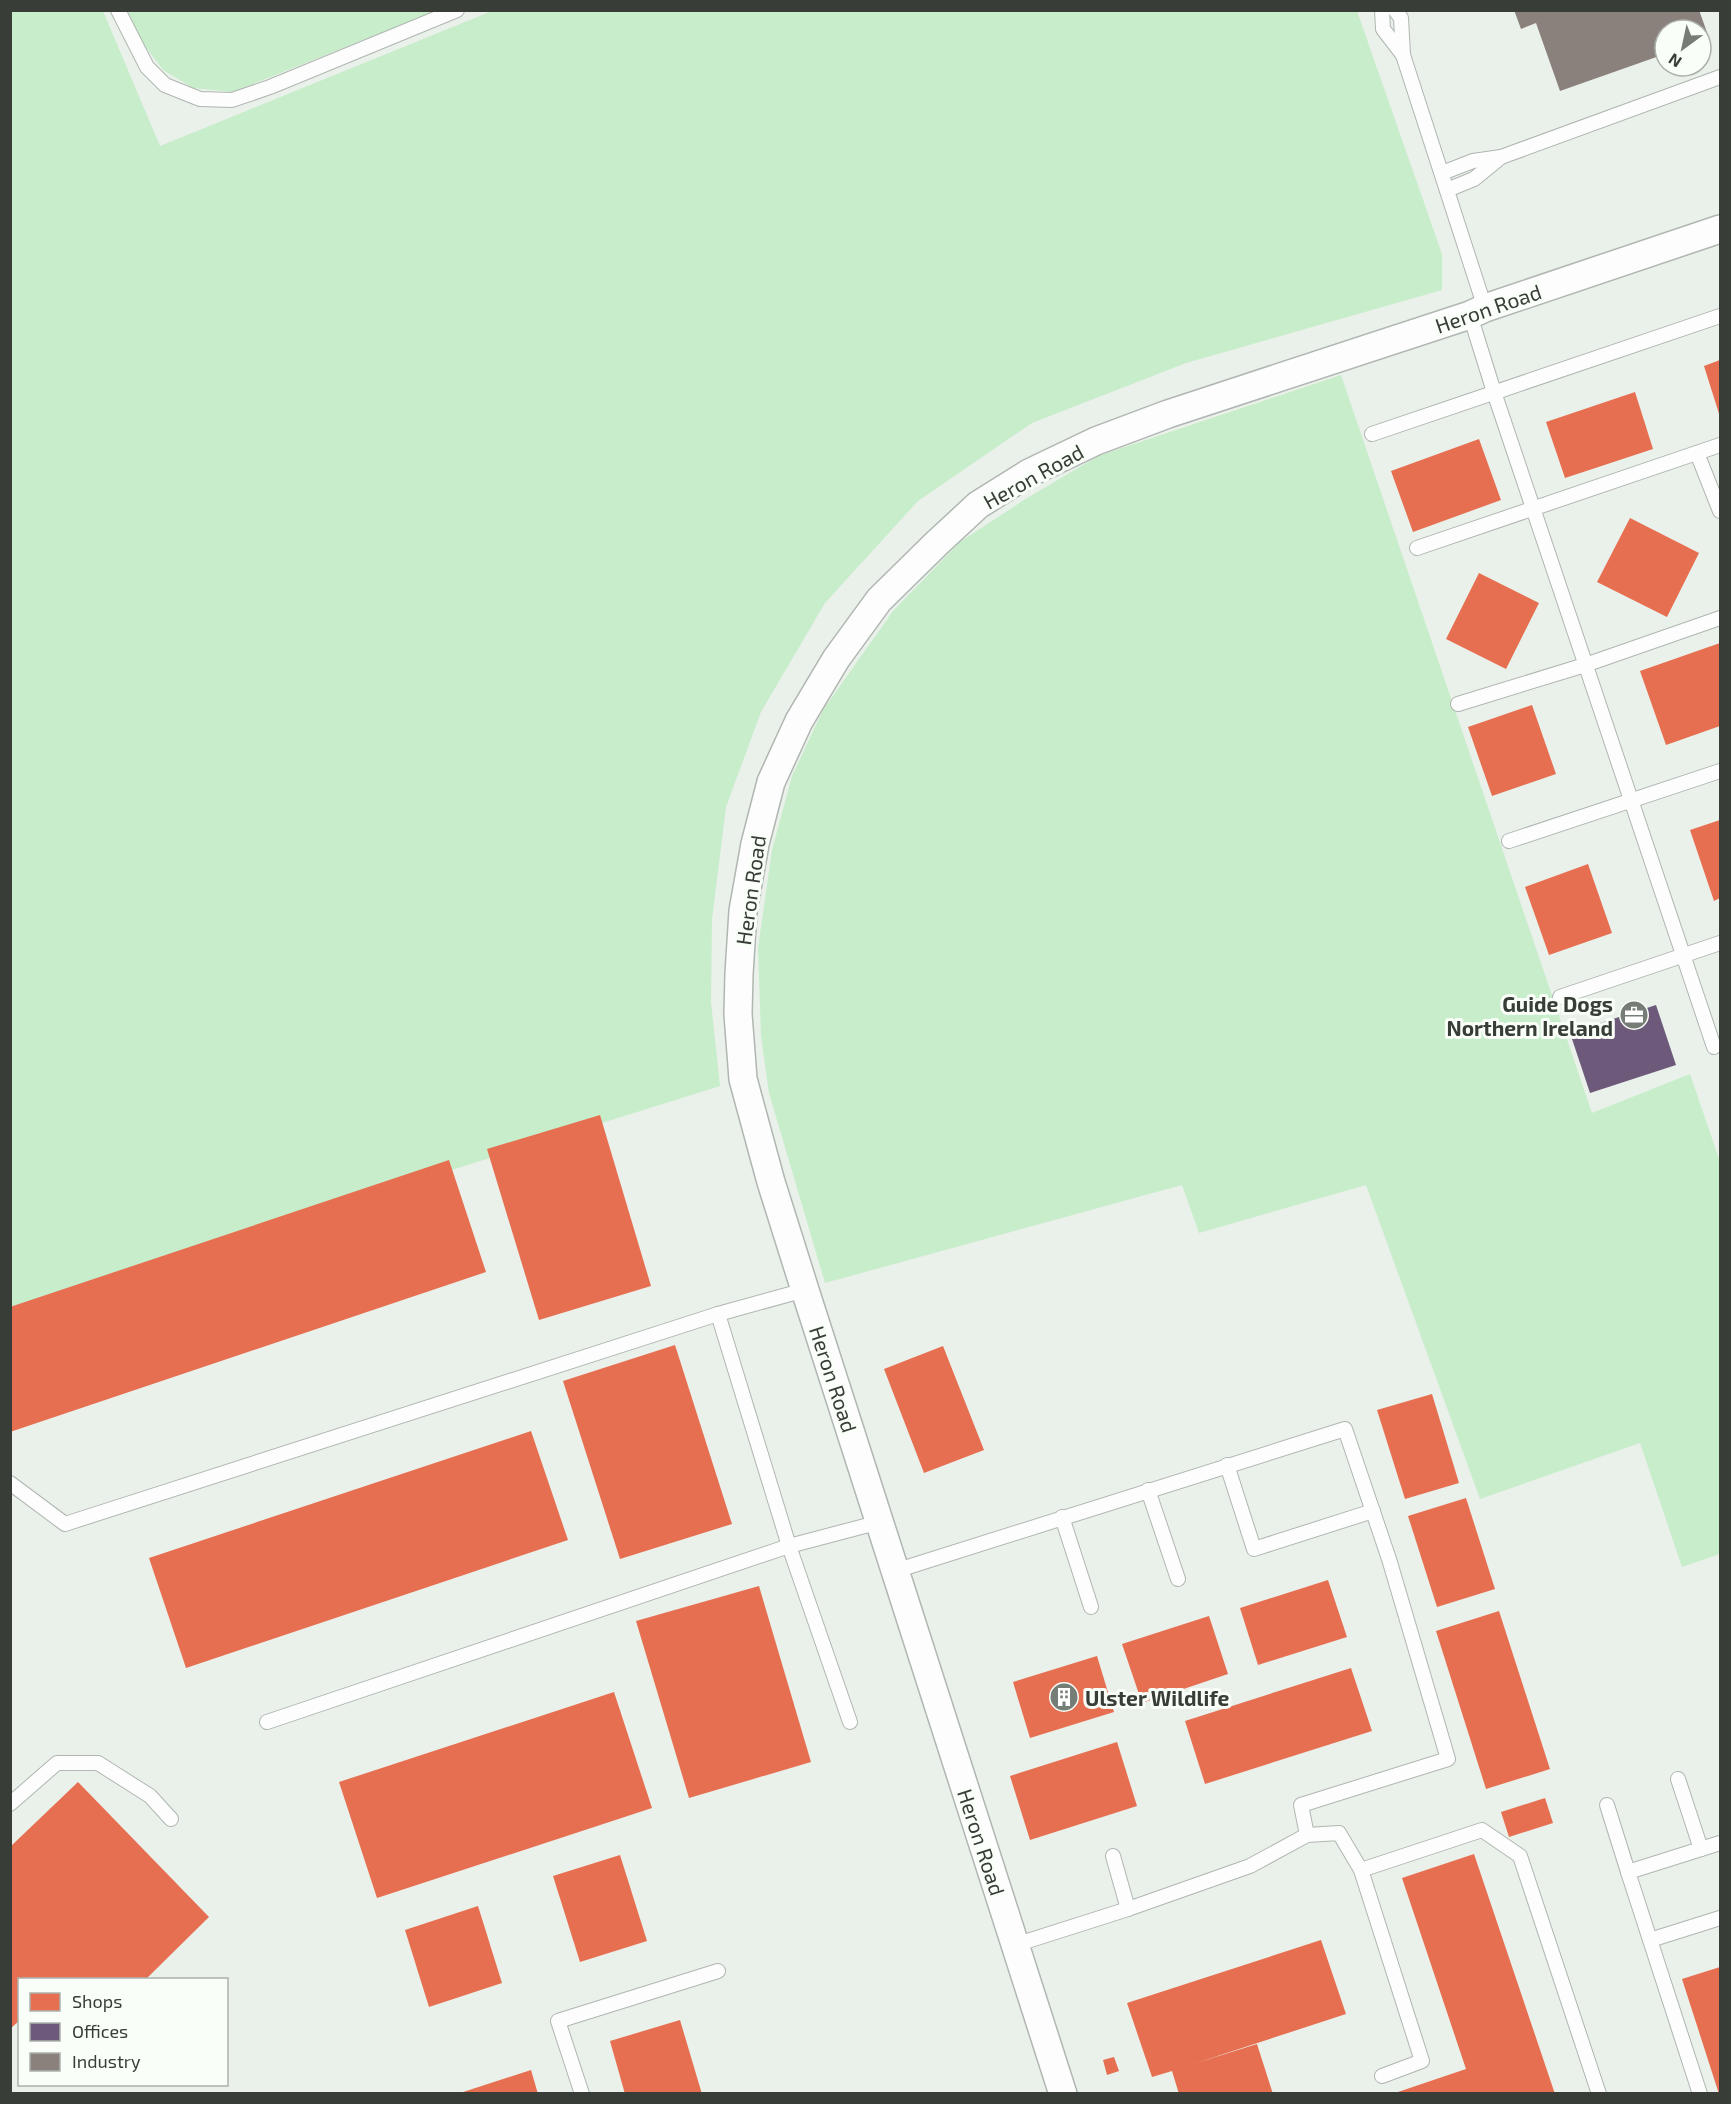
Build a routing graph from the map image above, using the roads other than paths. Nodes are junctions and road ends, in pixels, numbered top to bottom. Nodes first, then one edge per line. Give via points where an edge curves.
1 (118, 10) edge
2 (457, 10) edge
3 (1382, 10) edge
4 (1395, 10) edge
5 (1403, 55) junction
6 (1720, 77) edge
7 (1501, 156) junction
8 (1442, 173) junction
9 (1447, 190) junction
10 (1720, 229) edge
11 (1478, 312) junction
12 (1720, 316) edge
13 (1494, 392) junction
14 (1372, 434) dead end
15 (1720, 445) edge
16 (1697, 453) junction
17 (1533, 509) junction
18 (1720, 511) edge
19 (1417, 548) dead end
20 (1720, 618) edge
21 (1586, 665) junction
22 (1458, 705) dead end
23 (1720, 771) edge
24 (1631, 801) junction
25 (1509, 841) dead end
26 (1720, 943) edge
27 (1683, 955) junction
28 (1560, 997) dead end
29 (1714, 1047) dead end
30 (805, 1290) junction
31 (717, 1314) junction
32 (1227, 1466) junction
33 (10, 1483) edge
34 (1148, 1491) junction
35 (1373, 1510) junction
36 (1062, 1517) junction
37 (880, 1522) junction
38 (789, 1546) junction
39 (895, 1571) junction
40 (1178, 1579) dead end
41 (1091, 1607) dead end
42 (267, 1722) dead end
43 (850, 1722) dead end
44 (1678, 1779) dead end
45 (10, 1804) edge
46 (1607, 1805) dead end
47 (171, 1819) dead end
48 (1307, 1834) junction
49 (1720, 1843) edge
50 (1701, 1849) junction
51 (1113, 1856) dead end
52 (1361, 1870) junction
53 (1628, 1872) junction
54 (1128, 1909) junction
55 (1720, 1918) edge
56 (1650, 1940) junction
57 (1016, 1945) junction
58 (718, 1971) dead end
59 (1382, 2076) dead end
60 (582, 2094) edge
61 (1063, 2094) edge
62 (1599, 2094) edge
63 (1700, 2094) edge

1 - 2 lane via 147,67 165,85 200,99 232,100
3 - 5 lane via 1383,29
4 - 5 lane via 1401,18
5 - 8 lane
6 - 7 lane
7 - 8 lane via 1473,160
7 - 9 lane via 1474,179
8 - 9 lane
9 - 11 lane
10 - 11 street, Heron Road
11 - 13 lane
11 - 30 street, Heron Road via 1168,414 1029,472 978,505 937,543 879,600 836,659 771,782 743,911 739,974 743,1079
12 - 13 lane
13 - 14 lane
13 - 17 lane
15 - 16 lane
16 - 17 lane
16 - 18 lane
17 - 19 lane
17 - 21 lane
20 - 21 lane
21 - 22 lane
21 - 24 lane
23 - 24 lane
24 - 25 lane
24 - 27 lane
26 - 27 lane
27 - 28 lane
27 - 29 lane
30 - 31 lane
30 - 37 street, Heron Road
31 - 33 lane via 65,1524
31 - 38 lane
32 - 34 lane
32 - 35 lane via 1345,1429
32 - 35 lane via 1254,1549
34 - 36 lane
34 - 40 lane
35 - 48 lane via 1448,1759 1301,1805
36 - 39 lane
36 - 41 lane
37 - 38 lane
37 - 39 street, Heron Road
38 - 42 lane
38 - 43 lane
39 - 57 street, Heron Road
44 - 50 lane
45 - 47 lane via 57,1763 98,1763 150,1796
46 - 53 lane
48 - 52 lane via 1339,1833
48 - 54 lane via 1250,1866
49 - 50 lane
50 - 53 lane
51 - 54 lane
52 - 59 lane via 1422,2061
52 - 62 lane via 1482,1830 1520,1856
53 - 56 lane
54 - 57 lane
55 - 56 lane
56 - 63 lane
57 - 61 street, Heron Road
58 - 60 lane via 558,2021

